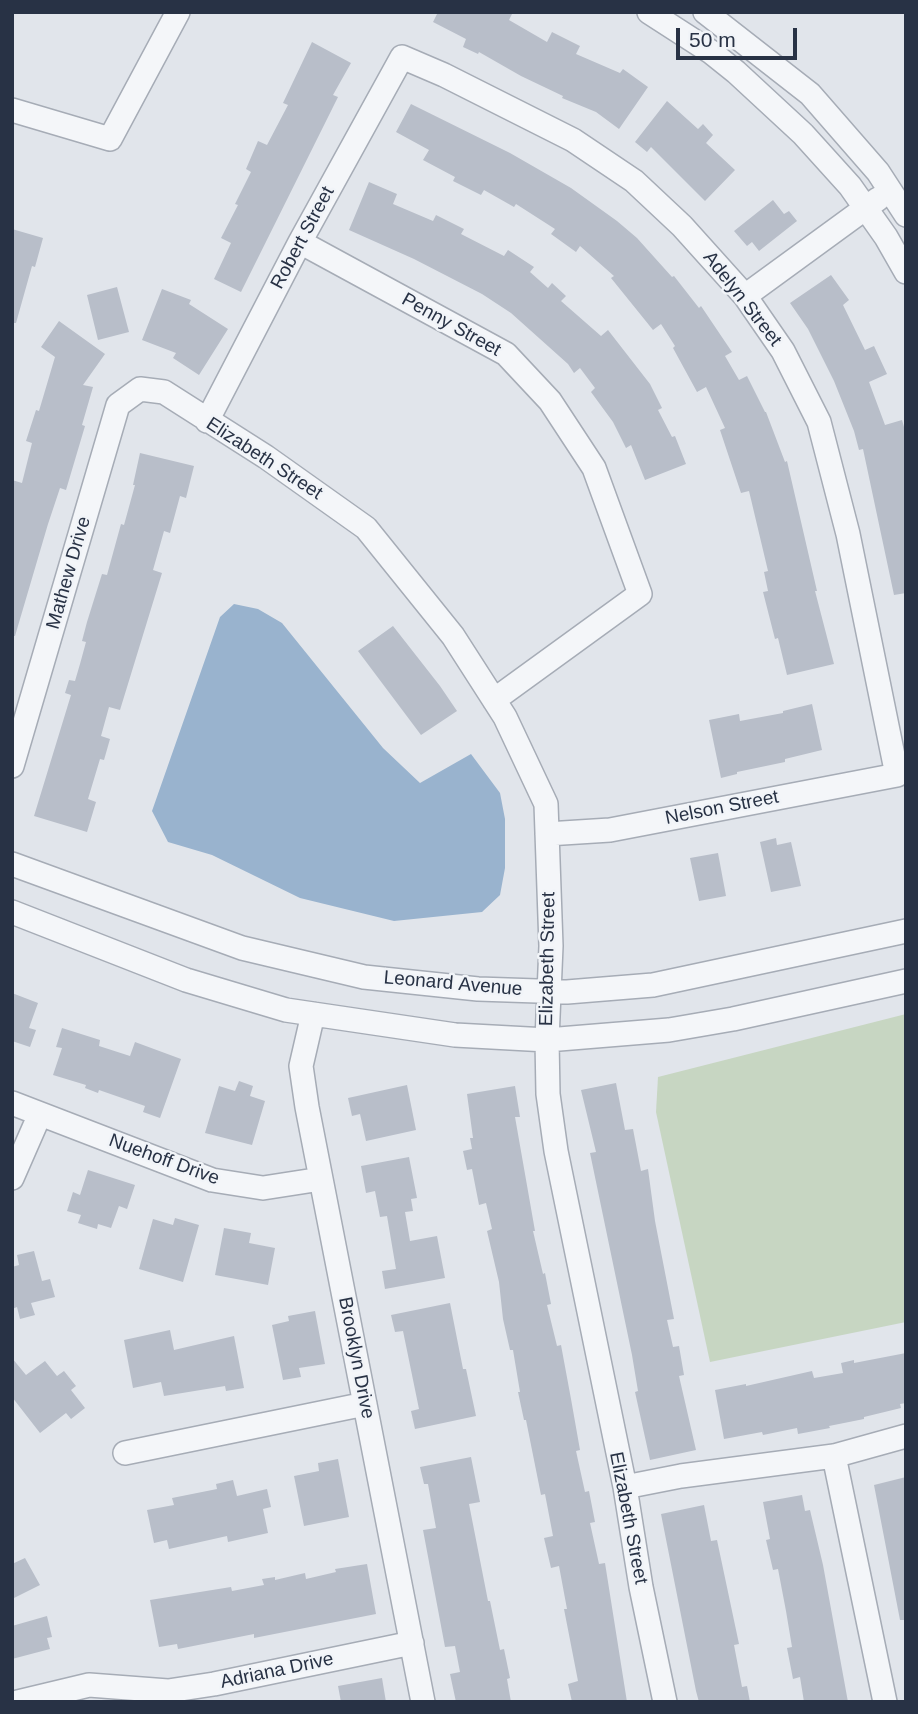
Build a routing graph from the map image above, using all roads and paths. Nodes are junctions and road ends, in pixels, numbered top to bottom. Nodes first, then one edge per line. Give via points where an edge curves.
1 (178, 12) edge
2 (649, 12) edge
3 (705, 12) edge
4 (402, 57) joint
5 (12, 110) edge
6 (890, 191) junction
7 (866, 208) junction
8 (906, 215) edge
9 (300, 242) junction
10 (906, 272) edge
11 (745, 296) junction
12 (140, 389) joint
13 (208, 421) junction
14 (23, 694) edge
15 (494, 700) junction
16 (12, 766) edge
17 (897, 775) joint
18 (547, 834) junction
19 (12, 864) edge
20 (12, 912) edge
21 (906, 930) edge
22 (906, 981) edge
23 (548, 991) junction
24 (313, 1014) junction
25 (547, 1040) junction
26 (12, 1102) edge
27 (40, 1114) junction
28 (12, 1178) edge
29 (321, 1180) junction
30 (365, 1404) junction
31 (906, 1436) edge
32 (125, 1453) dead end
33 (834, 1456) junction
34 (625, 1487) junction
35 (411, 1643) junction
36 (18, 1702) edge
37 (423, 1702) edge
38 (665, 1702) edge
39 (885, 1702) edge

1 - 5 street via 110,139
2 - 7 street via 711,52 768,100 829,161
3 - 6 street via 810,94
4 - 9 street, Robert Street
4 - 11 street, Adelyn Street via 573,140 634,181
6 - 7 street
6 - 8 street
7 - 10 street
7 - 11 street
9 - 13 street, Robert Street
9 - 15 street, Penny Street via 506,354 550,401 594,468 640,594
11 - 17 street, Adelyn Street via 783,351 819,422 848,534
12 - 13 street, Elizabeth Street via 164,392
12 - 14 street, Mathew Drive via 118,405
13 - 15 street, Elizabeth Street via 366,528 453,635
14 - 16 street, Mathew Drive
15 - 18 street, Elizabeth Street via 546,804
17 - 18 street, Nelson Street via 610,830
18 - 23 street, Elizabeth Street
19 - 23 street, Leonard Avenue via 242,948 364,977
20 - 24 street via 186,980
21 - 23 street, Leonard Avenue via 653,985
22 - 25 street via 669,1030
23 - 25 street, Elizabeth Street
24 - 25 street via 455,1035
24 - 29 street, Brooklyn Drive via 301,1066
25 - 34 street, Elizabeth Street via 556,1152
26 - 27 street, Nuehoff Drive
27 - 28 street
27 - 29 street, Nuehoff Drive via 212,1180 263,1188
29 - 30 street, Brooklyn Drive
30 - 32 street
30 - 35 street, Brooklyn Drive
31 - 33 street
33 - 34 street
33 - 39 street
34 - 38 street, Elizabeth Street
35 - 36 street, Adriana Drive via 202,1686 167,1691 89,1685
35 - 37 street, Brooklyn Drive

